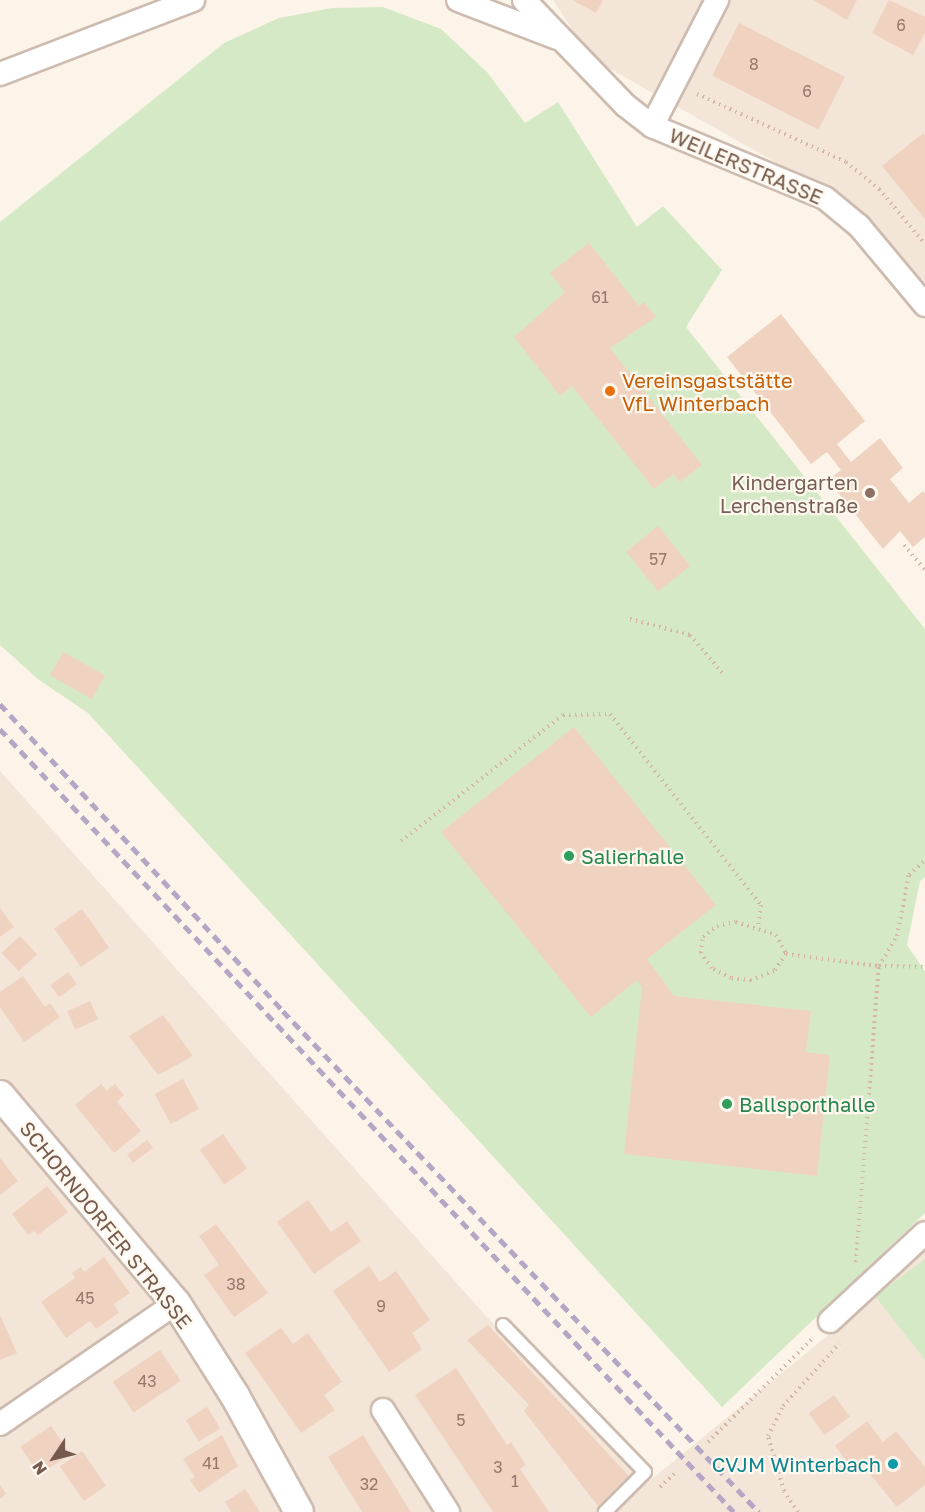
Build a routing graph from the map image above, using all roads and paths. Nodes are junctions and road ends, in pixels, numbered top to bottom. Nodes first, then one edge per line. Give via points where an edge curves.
1 (193, 0) edge
2 (458, 0) edge
3 (524, 0) edge
4 (717, 0) edge
5 (557, 38) junction
6 (0, 74) edge
7 (693, 92) dead end
8 (652, 126) junction
9 (925, 244) edge
10 (925, 305) edge
11 (904, 545) dead end
12 (925, 570) edge
13 (630, 619) dead end
14 (724, 675) dead end
15 (401, 841) dead end
16 (925, 860) edge
17 (758, 926) junction
18 (786, 954) junction
19 (879, 966) junction
20 (925, 967) edge
21 (0, 1095) edge
22 (925, 1233) edge
23 (853, 1296) junction
24 (176, 1303) junction
25 (830, 1321) joint
26 (503, 1325) dead end
27 (842, 1341) dead end
28 (383, 1410) dead end
29 (0, 1424) edge
30 (708, 1442) dead end
31 (299, 1512) edge
32 (448, 1512) edge
33 (605, 1512) edge
34 (798, 1512) edge

1 - 6 street
2 - 5 street, WEILERSTRASSE
3 - 5 street, WEILERSTRASSE
4 - 8 street
5 - 8 street, WEILERSTRASSE
7 - 9 path via 846,162 879,189
8 - 10 street, WEILERSTRASSE via 825,198 859,226
11 - 12 path
13 - 14 path via 690,635
15 - 17 path via 563,715 610,714 761,905
16 - 19 path via 909,875 897,936
17 - 18 path via 776,935
17 - 18 path via 736,922 717,926 703,937 701,953 712,968 731,978 752,980 774,971
18 - 19 path
19 - 20 path
19 - 23 path
21 - 24 street, SCHORNDORFER STRASSE
22 - 23 street
23 - 25 street
24 - 29 street
24 - 31 street, SCHORNDORFER STRASSE via 235,1396
25 - 30 path
26 - 33 lane via 645,1472
27 - 34 path via 783,1406 768,1436 784,1491
28 - 32 street

